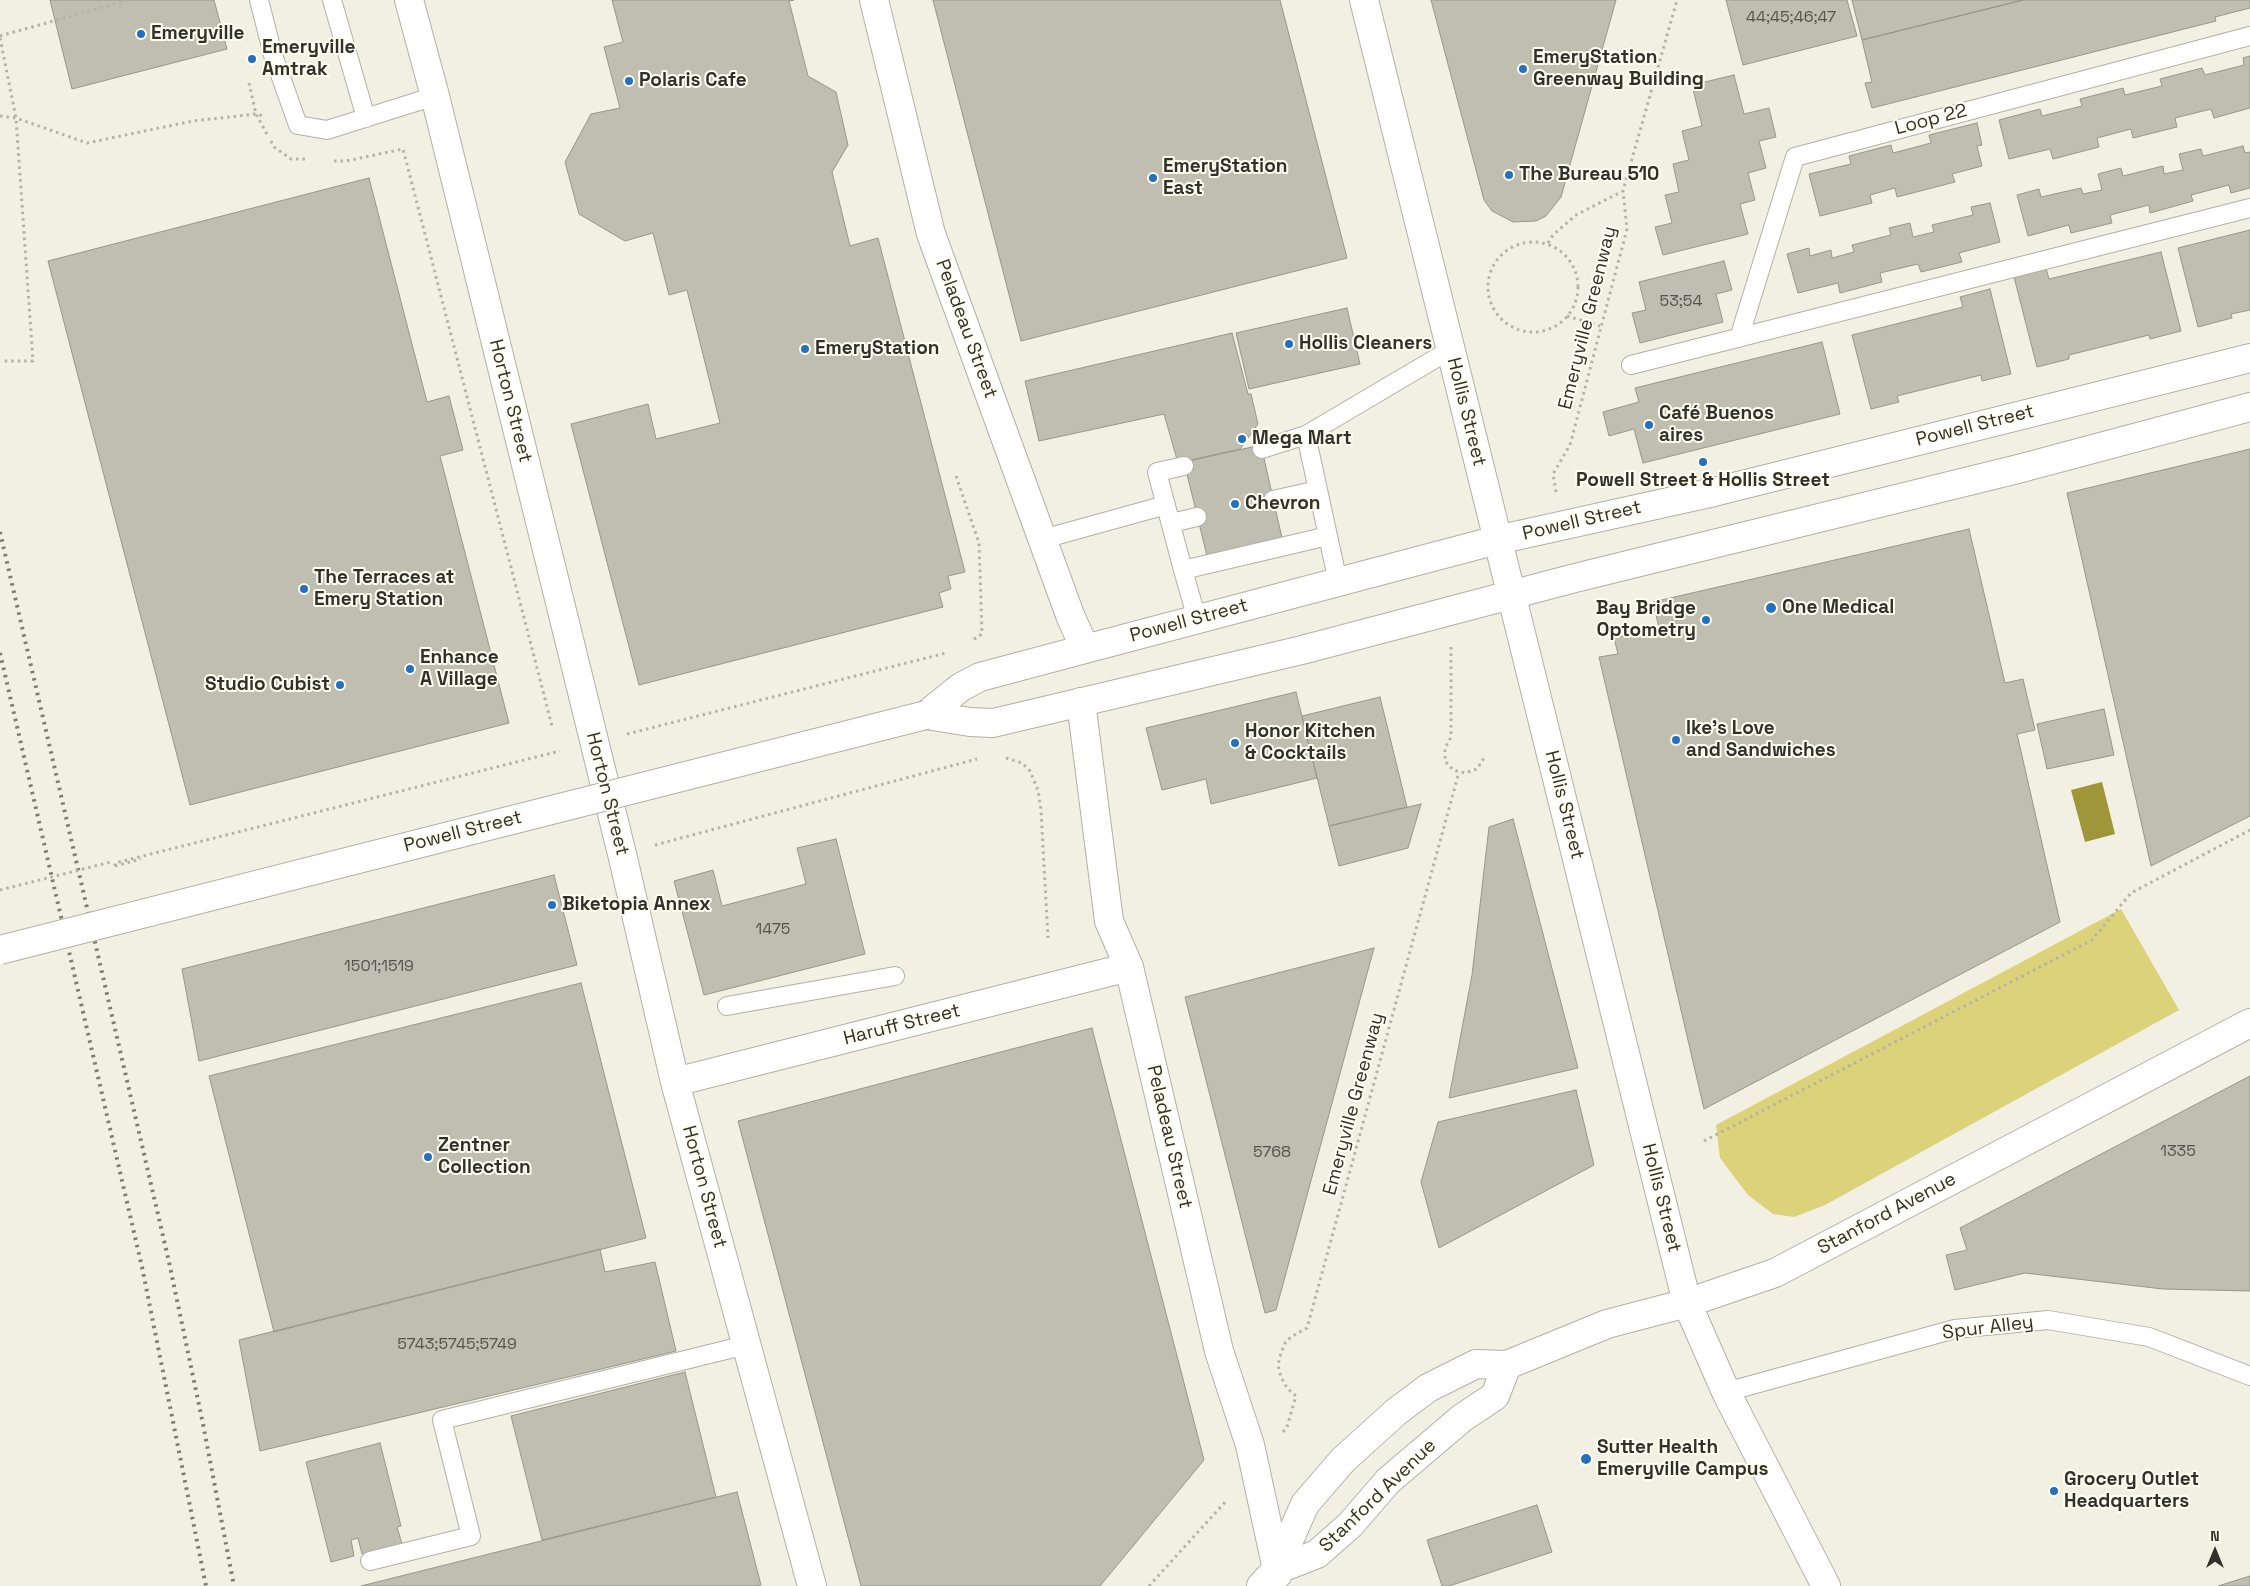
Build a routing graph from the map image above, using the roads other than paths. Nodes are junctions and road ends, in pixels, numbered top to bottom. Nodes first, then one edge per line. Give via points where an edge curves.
1 (259, 0) edge
2 (332, 0) edge
3 (409, 0) edge
4 (874, 0) edge
5 (1364, 0) edge
6 (2250, 36) edge
7 (435, 96) junction
8 (366, 118) junction
9 (2250, 208) edge
10 (1739, 338) junction
11 (1450, 350) junction
12 (2250, 358) edge
13 (1631, 365) dead end
14 (2250, 407) edge
15 (1306, 435) junction
16 (1262, 449) dead end
17 (1184, 466) dead end
18 (1318, 490) junction
19 (1273, 500) dead end
20 (1166, 506) junction
21 (1197, 517) dead end
22 (1171, 523) junction
23 (1328, 536) junction
24 (1043, 538) junction
25 (1497, 540) junction
26 (1183, 570) junction
27 (1338, 582) junction
28 (1512, 595) junction
29 (1197, 619) junction
30 (1085, 649) junction
31 (1081, 702) junction
32 (926, 715) junction
33 (0, 950) edge
34 (1129, 967) junction
35 (895, 976) dead end
36 (727, 1006) dead end
37 (2250, 1024) edge
38 (675, 1082) junction
39 (1687, 1302) junction
40 (746, 1345) junction
41 (1507, 1365) junction
42 (2250, 1376) edge
43 (1726, 1392) junction
44 (370, 1561) dead end
45 (1273, 1580) edge
46 (812, 1586) edge
47 (1826, 1586) edge

1 - 8 lane via 273,55 298,126 327,130
2 - 8 lane
3 - 7 street, Horton Street
4 - 24 street, Peladeau Street via 931,234
5 - 11 street, Hollis Street
6 - 10 lane, Loop 22 via 1795,156
7 - 8 lane
7 - 38 street, Horton Street
9 - 10 lane
10 - 13 lane
11 - 15 lane
11 - 25 street, Hollis Street
12 - 25 street, Powell Street via 1714,492
14 - 28 street, Powell Street via 2018,469
15 - 16 lane
15 - 18 lane
17 - 20 lane via 1157,472
18 - 19 lane
18 - 23 lane
20 - 22 lane
20 - 24 lane
21 - 22 lane
22 - 26 lane
23 - 26 lane
23 - 27 lane
24 - 30 street, Peladeau Street
25 - 27 street, Powell Street
25 - 28 street, Hollis Street
26 - 29 lane
27 - 29 street, Powell Street
28 - 31 street, Powell Street via 1302,650
28 - 39 street, Hollis Street
29 - 30 street, Powell Street
30 - 32 street, Powell Street via 980,677 961,687
31 - 32 street, Powell Street via 993,723
31 - 34 street, Peladeau Street via 1109,920
32 - 33 street, Powell Street, bridge
34 - 38 street, Haruff Street
34 - 45 street, Peladeau Street via 1219,1351 1250,1445
35 - 36 lane
37 - 39 street, Stanford Avenue via 1775,1273
38 - 40 street, Horton Street
39 - 41 street, Stanford Avenue via 1607,1324
39 - 43 street, Hollis Street
40 - 44 lane via 442,1420 471,1536
40 - 46 street, Horton Street
41 - 45 street, Stanford Avenue via 1496,1396 1462,1418 1388,1481 1350,1525 1317,1554
41 - 45 street, Stanford Avenue via 1476,1364 1428,1388 1343,1460 1305,1504
42 - 43 lane, Spur Alley via 2149,1337 2048,1320 1955,1329
43 - 47 street, Hollis Street

